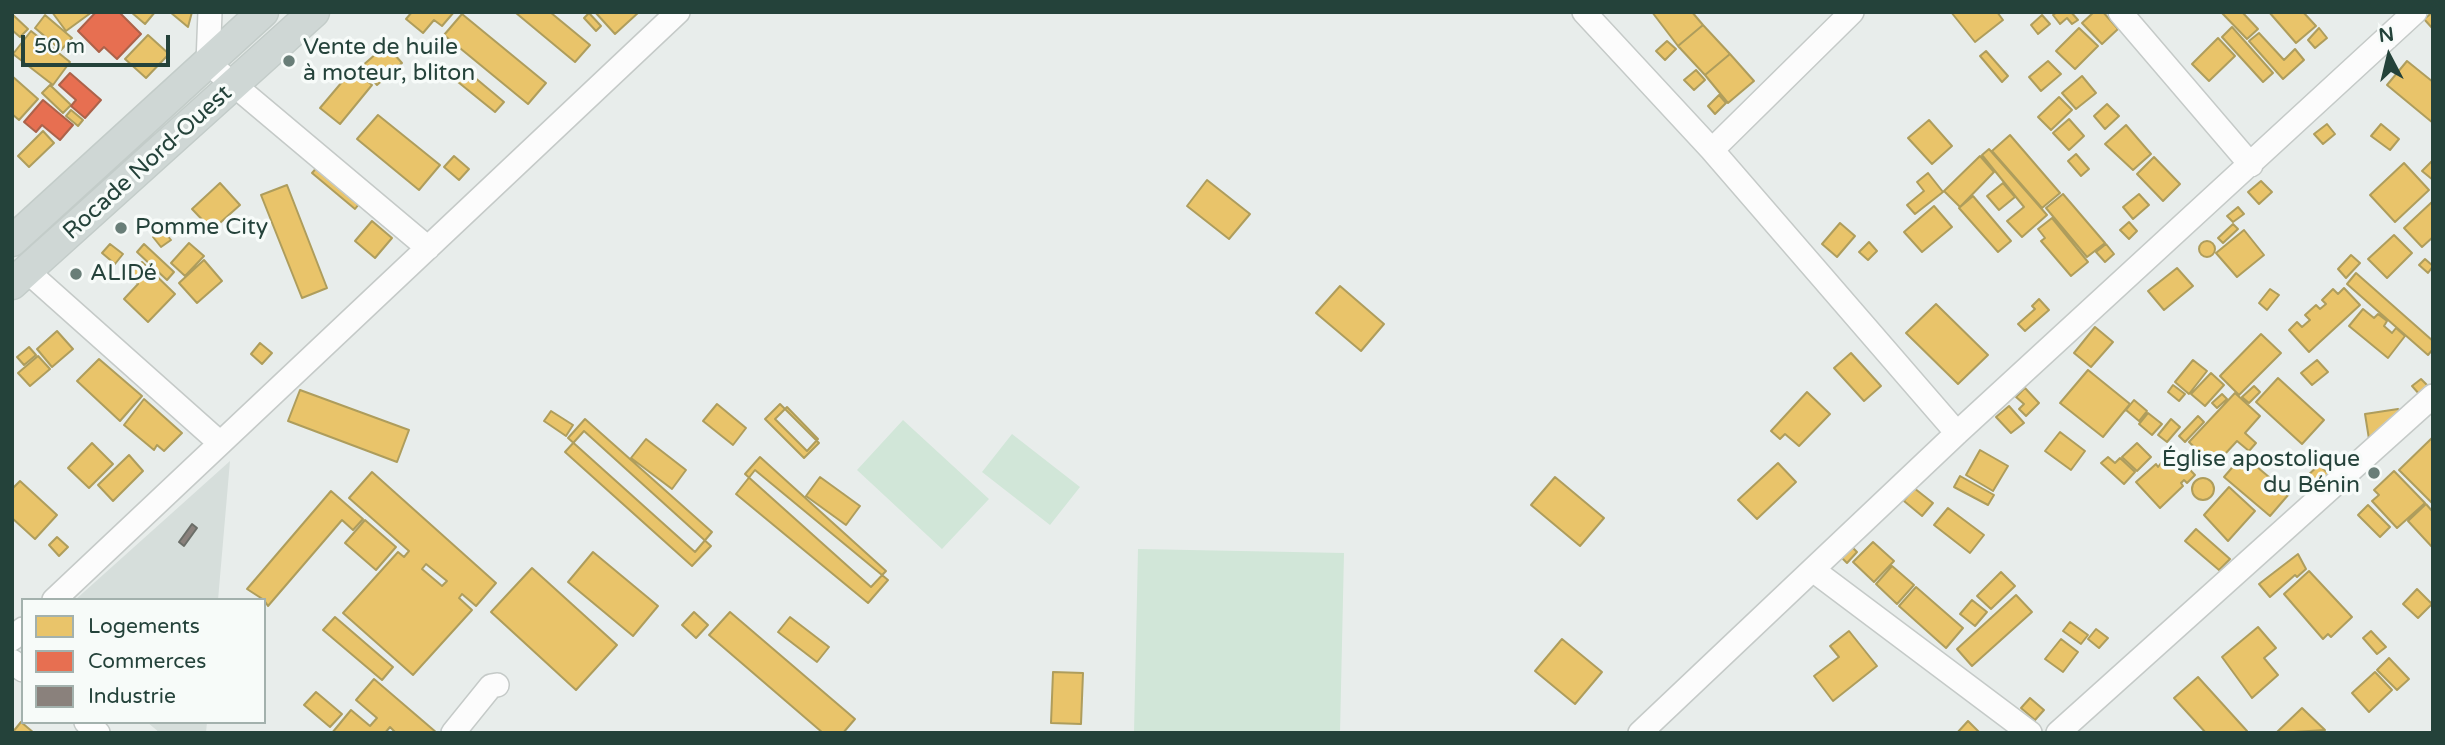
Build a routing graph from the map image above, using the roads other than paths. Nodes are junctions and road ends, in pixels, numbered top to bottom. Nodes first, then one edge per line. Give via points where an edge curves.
1 (210, 12) edge
2 (263, 12) edge
3 (314, 12) edge
4 (678, 12) edge
5 (1584, 12) edge
6 (1852, 12) edge
7 (2120, 12) edge
8 (2415, 12) edge
9 (208, 63) junction
10 (236, 85) junction
11 (1712, 150) junction
12 (2251, 166) junction
13 (12, 241) edge
14 (428, 248) junction
15 (20, 277) edge
16 (2433, 396) edge
17 (1957, 433) junction
18 (220, 443) junction
19 (1813, 570) junction
20 (56, 598) edge
21 (498, 685) dead end
22 (453, 733) edge
23 (1640, 733) edge
24 (2030, 733) edge
25 (2058, 733) edge

1 - 9 street
2 - 9 main road, Rocade Nord-Ouest
3 - 10 main road, Rocade Nord-Ouest
4 - 14 street
5 - 11 street
6 - 11 street
7 - 12 street
8 - 12 street
9 - 10 street
9 - 13 main road, Rocade Nord-Ouest
10 - 14 street
10 - 15 main road, Rocade Nord-Ouest
11 - 17 street
12 - 17 street
14 - 18 street
15 - 18 street
16 - 25 street
17 - 19 street
18 - 20 street
19 - 23 street
19 - 24 street
21 - 22 street via 491,686

